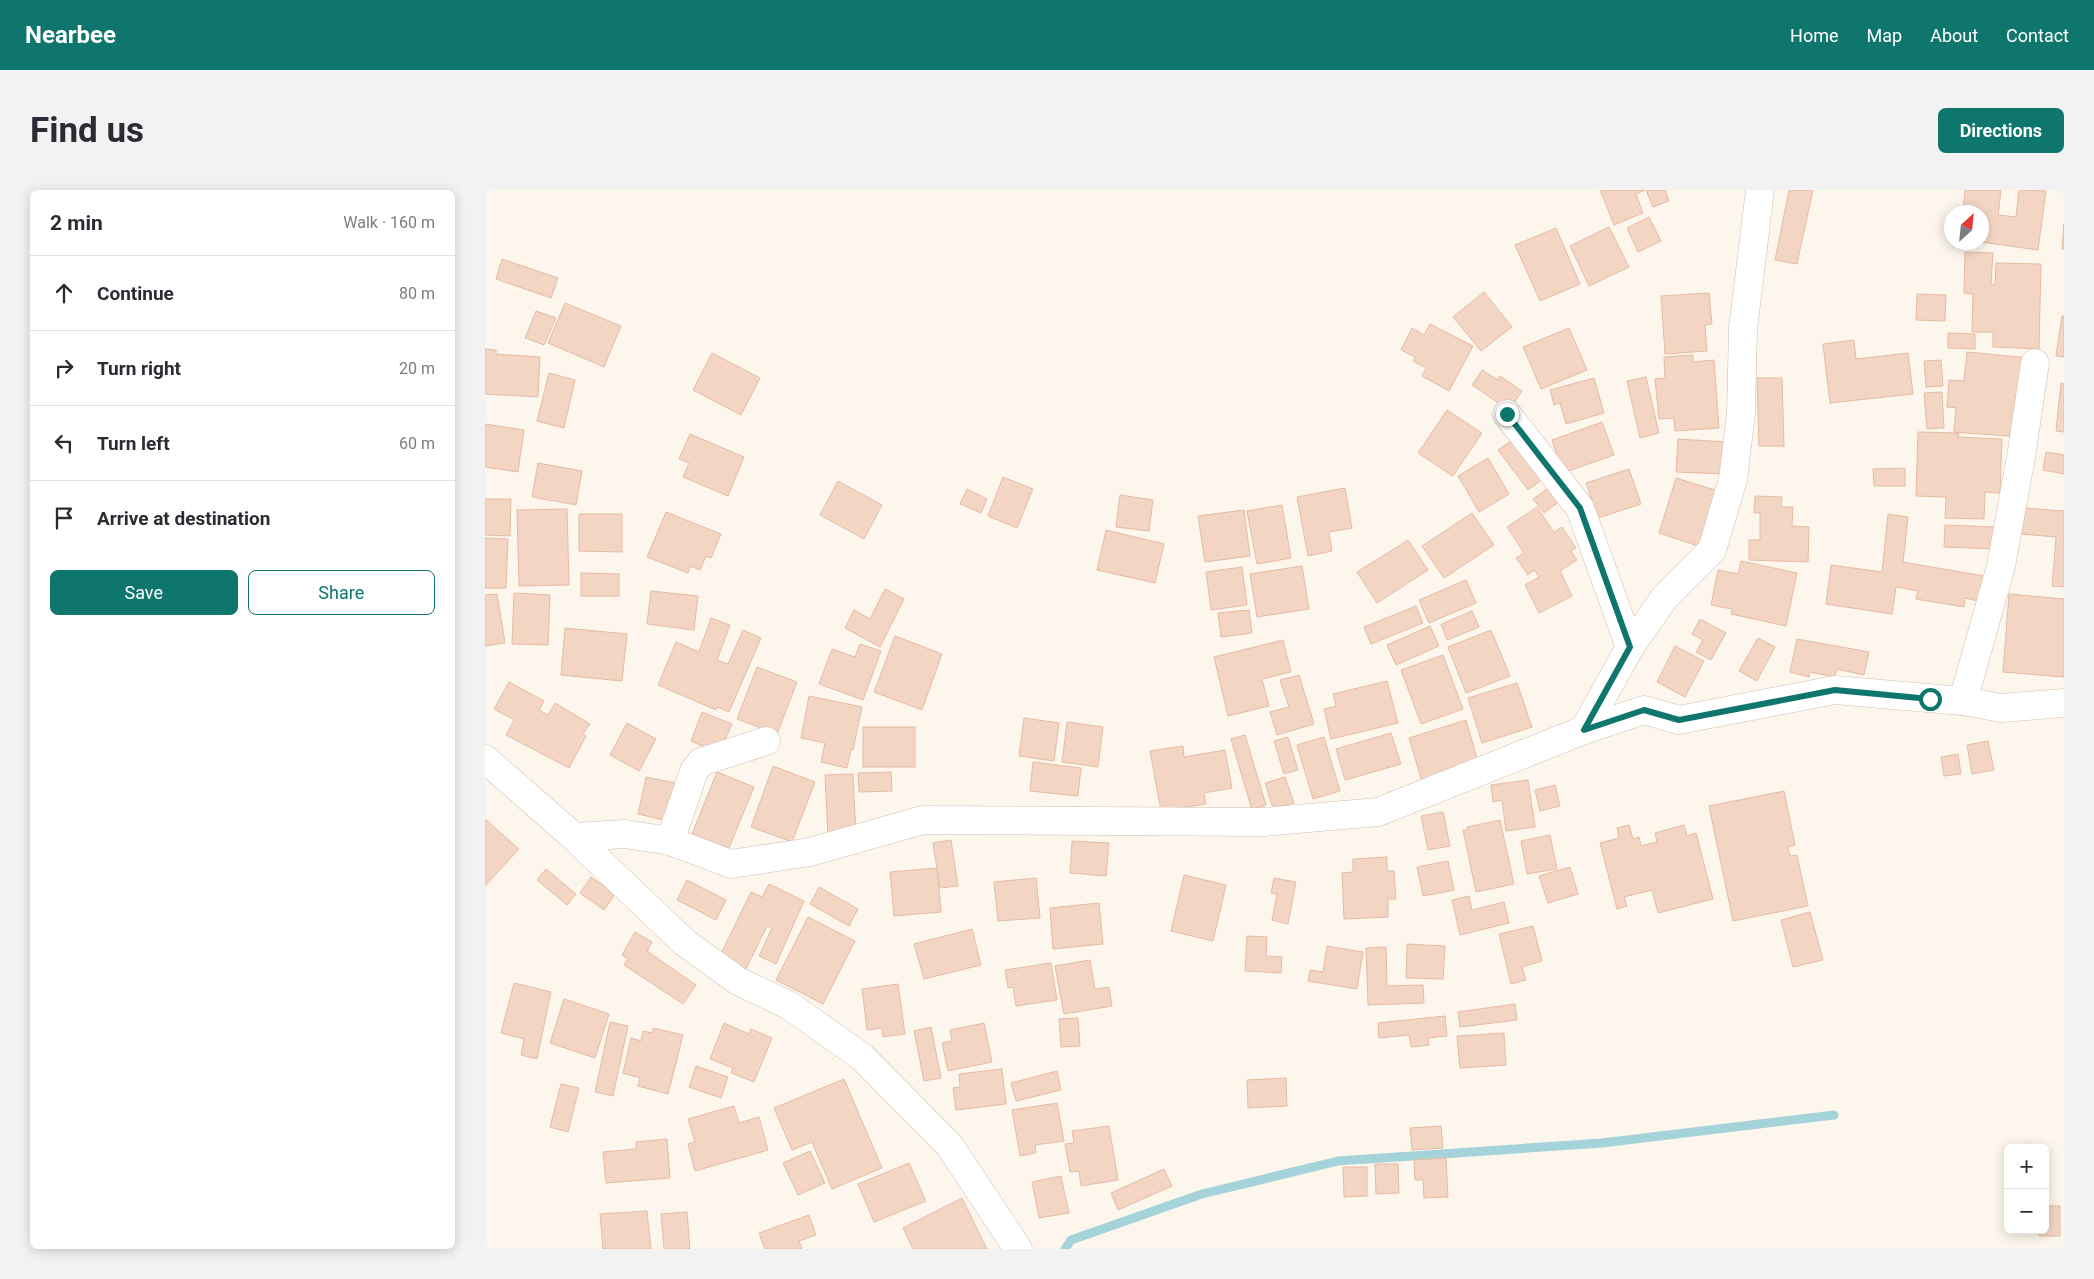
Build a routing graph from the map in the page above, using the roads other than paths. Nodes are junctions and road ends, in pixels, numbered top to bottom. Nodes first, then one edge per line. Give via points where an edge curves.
1 (1760, 190) edge
2 (2035, 363) dead end
3 (1507, 414) dead end
4 (1630, 647) junction
5 (1963, 700) junction
6 (2064, 703) edge
7 (1584, 730) junction
8 (767, 741) dead end
9 (486, 762) edge
10 (573, 837) junction
11 (670, 841) junction
12 (1017, 1246) edge

1 - 4 street via 1743,329 1741,414 1733,479 1712,550 1665,597
2 - 5 street via 2001,566
3 - 4 street via 1580,508
4 - 7 street
5 - 6 street via 2001,708
5 - 7 street via 1835,690 1679,720 1644,710
7 - 11 street via 1378,812 1263,822 923,820 810,852 731,864
8 - 11 street via 701,762 694,771
9 - 10 street
10 - 11 street via 625,834
10 - 12 street via 684,942 738,981 790,1006 862,1057 950,1146

